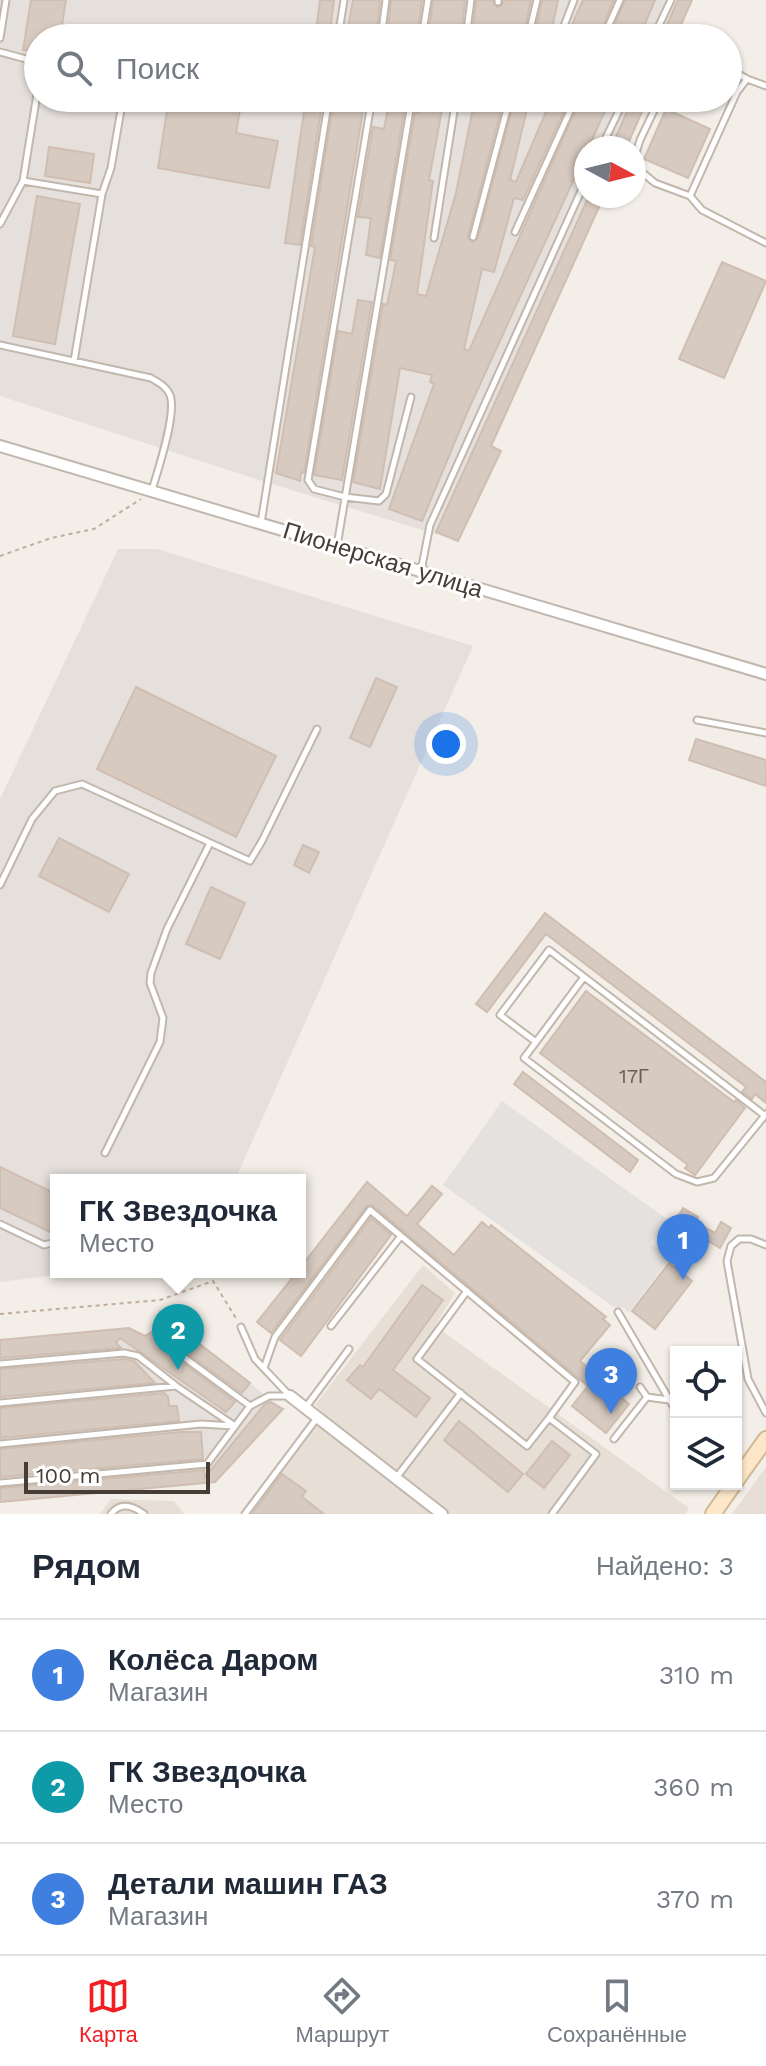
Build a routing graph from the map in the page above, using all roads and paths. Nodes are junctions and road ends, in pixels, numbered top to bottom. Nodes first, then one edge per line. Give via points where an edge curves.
1 (6, 0) edge
2 (344, 0) edge
3 (386, 0) edge
4 (428, 0) edge
5 (471, 0) edge
6 (537, 0) edge
7 (574, 0) edge
8 (620, 0) edge
9 (671, 0) edge
10 (340, 24) edge
11 (383, 24) edge
12 (424, 24) edge
13 (468, 24) edge
14 (531, 24) edge
15 (565, 24) edge
16 (609, 24) edge
17 (660, 24) edge
18 (0, 38) edge
19 (0, 52) edge
20 (24, 58) edge
21 (742, 76) edge
22 (747, 79) junction
23 (742, 86) edge
24 (766, 86) edge
25 (34, 112) edge
26 (121, 112) edge
27 (327, 112) edge
28 (370, 112) edge
29 (410, 112) edge
30 (454, 112) edge
31 (506, 112) edge
32 (570, 112) edge
33 (618, 112) edge
34 (653, 112) edge
35 (726, 112) edge
36 (607, 136) edge
37 (23, 181) junction
38 (102, 194) junction
39 (690, 196) junction
40 (574, 207) edge
41 (0, 224) edge
42 (515, 232) dead end
43 (473, 237) dead end
44 (434, 238) dead end
45 (766, 243) edge
46 (0, 345) edge
47 (74, 361) junction
48 (411, 397) dead end
49 (0, 446) edge
50 (151, 491) junction
51 (345, 497) junction
52 (261, 523) junction
53 (337, 546) junction
54 (0, 556) edge
55 (421, 571) junction
56 (766, 674) edge
57 (697, 720) dead end
58 (317, 729) dead end
59 (766, 733) edge
60 (210, 843) junction
61 (0, 885) edge
62 (584, 977) junction
63 (536, 1042) junction
64 (765, 1114) edge
65 (105, 1153) dead end
66 (0, 1224) edge
67 (401, 1236) junction
68 (50, 1244) edge
69 (766, 1245) edge
70 (467, 1291) junction
71 (618, 1312) dead end
72 (0, 1314) edge
73 (331, 1326) dead end
74 (241, 1327) joint
75 (170, 1347) dead end
76 (349, 1349) dead end
77 (0, 1364) edge
78 (264, 1368) junction
79 (176, 1386) junction
80 (640, 1387) dead end
81 (461, 1393) junction
82 (290, 1396) junction
83 (647, 1397) junction
84 (670, 1400) joint
85 (0, 1403) edge
86 (250, 1406) junction
87 (306, 1408) junction
88 (766, 1413) edge
89 (317, 1417) junction
90 (549, 1418) junction
91 (235, 1426) junction
92 (614, 1439) dead end
93 (766, 1439) edge
94 (0, 1444) edge
95 (742, 1473) edge
96 (396, 1478) junction
97 (0, 1483) edge
98 (730, 1490) edge
99 (111, 1514) edge
100 (144, 1514) edge
101 (245, 1514) edge
102 (442, 1514) edge
103 (552, 1514) edge
104 (713, 1514) edge

1 - 18 lane
2 - 10 lane
3 - 11 lane
4 - 12 lane
5 - 13 lane
6 - 14 lane
7 - 15 lane
8 - 16 lane
9 - 17 lane
19 - 20 lane
21 - 22 lane
22 - 23 lane
22 - 24 lane
25 - 37 lane
26 - 38 lane
27 - 52 lane
28 - 51 lane via 308,480 314,489
29 - 51 lane
30 - 44 lane
31 - 43 lane
32 - 42 lane
33 - 36 lane
34 - 39 lane via 635,156 637,168 655,183
35 - 39 lane
37 - 38 lane
37 - 41 lane
38 - 47 lane
39 - 45 lane via 702,210
40 - 55 lane via 430,525
46 - 47 lane
47 - 50 lane via 151,378 169,393 171,415
48 - 51 lane via 386,494 379,501
49 - 50 street, Пионерская улица
50 - 52 street, Пионерская улица
50 - 54 path via 94,529
51 - 53 lane
52 - 53 street, Пионерская улица
53 - 55 street, Пионерская улица
55 - 56 street, Пионерская улица
57 - 59 lane
58 - 60 lane via 250,861
60 - 61 lane via 82,784 55,791 32,819
60 - 65 lane via 151,973 163,1018 160,1042
62 - 63 lane
62 - 63 lane via 549,950 500,1015
62 - 64 lane
63 - 64 lane via 524,1058 676,1174 697,1182 714,1178
66 - 68 lane
67 - 70 lane
67 - 73 lane
67 - 78 lane via 370,1210 275,1337
69 - 88 lane via 739,1239 727,1261 748,1379
70 - 81 lane via 417,1359
70 - 90 lane via 575,1382
71 - 84 lane
72 - 74 path via 160,1300 213,1281
74 - 78 lane
75 - 86 lane
76 - 87 lane
77 - 79 lane via 124,1353 138,1356
78 - 82 lane
79 - 85 lane
79 - 91 lane
80 - 83 lane
81 - 90 lane via 527,1446
81 - 96 lane
82 - 86 lane via 269,1396
82 - 87 street
83 - 84 lane
83 - 92 lane
86 - 91 lane
87 - 89 street
89 - 96 street
89 - 101 lane
90 - 103 lane via 596,1454
91 - 94 lane via 201,1424
91 - 97 lane via 207,1464
93 - 95 main road
96 - 102 street
98 - 104 main road
99 - 100 lane via 125,1505

